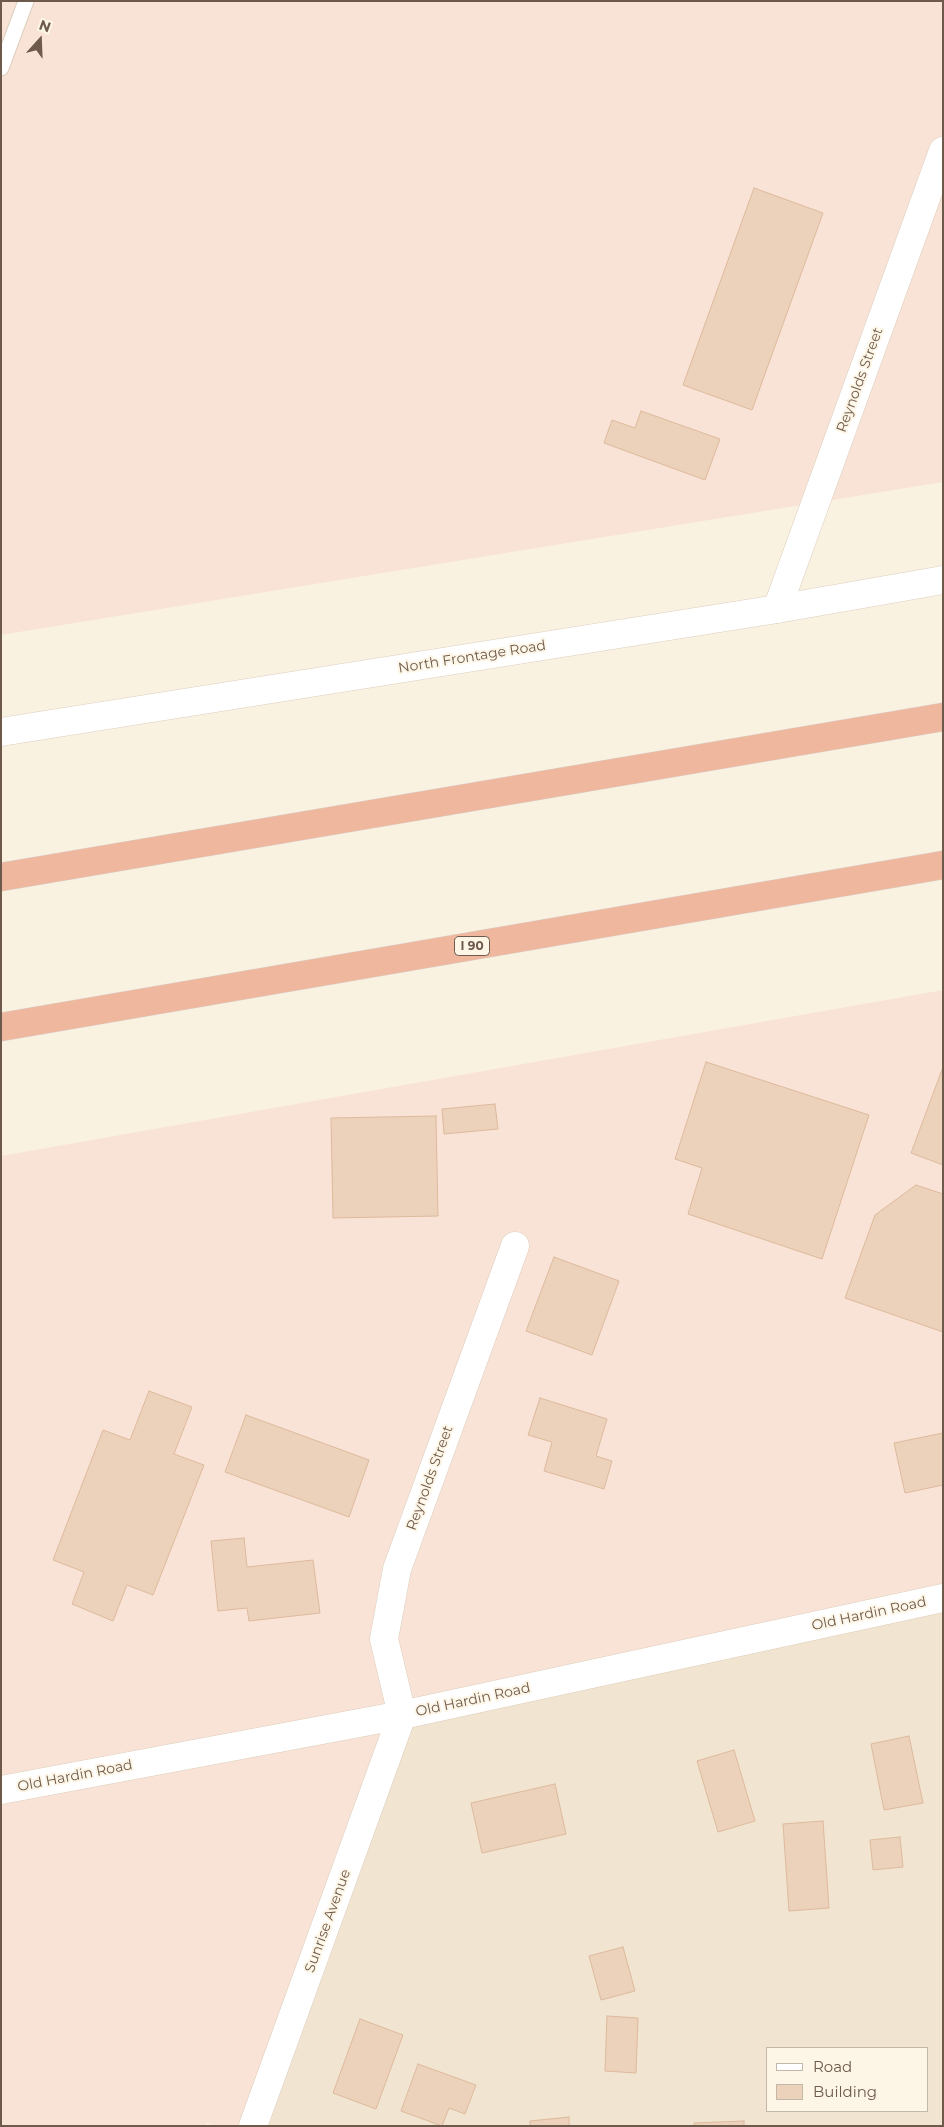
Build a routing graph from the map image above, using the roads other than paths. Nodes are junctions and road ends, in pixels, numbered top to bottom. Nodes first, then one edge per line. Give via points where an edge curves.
1 (26, 1) edge
2 (1, 68) edge
3 (941, 160) edge
4 (943, 580) edge
5 (777, 609) junction
6 (943, 717) edge
7 (1, 732) edge
8 (943, 865) edge
9 (1, 877) edge
10 (1, 1027) edge
11 (515, 1246) dead end
12 (943, 1598) edge
13 (402, 1716) junction
14 (1, 1790) edge
15 (254, 2126) edge

1 - 2 lane
3 - 5 street, Reynolds Street
4 - 5 street, North Frontage Road
5 - 7 street, North Frontage Road
6 - 9 highway
8 - 10 highway, I 90
11 - 13 street, Reynolds Street via 397,1569 384,1639
12 - 13 street, Old Hardin Road
13 - 14 street, Old Hardin Road
13 - 15 street, Sunrise Avenue

